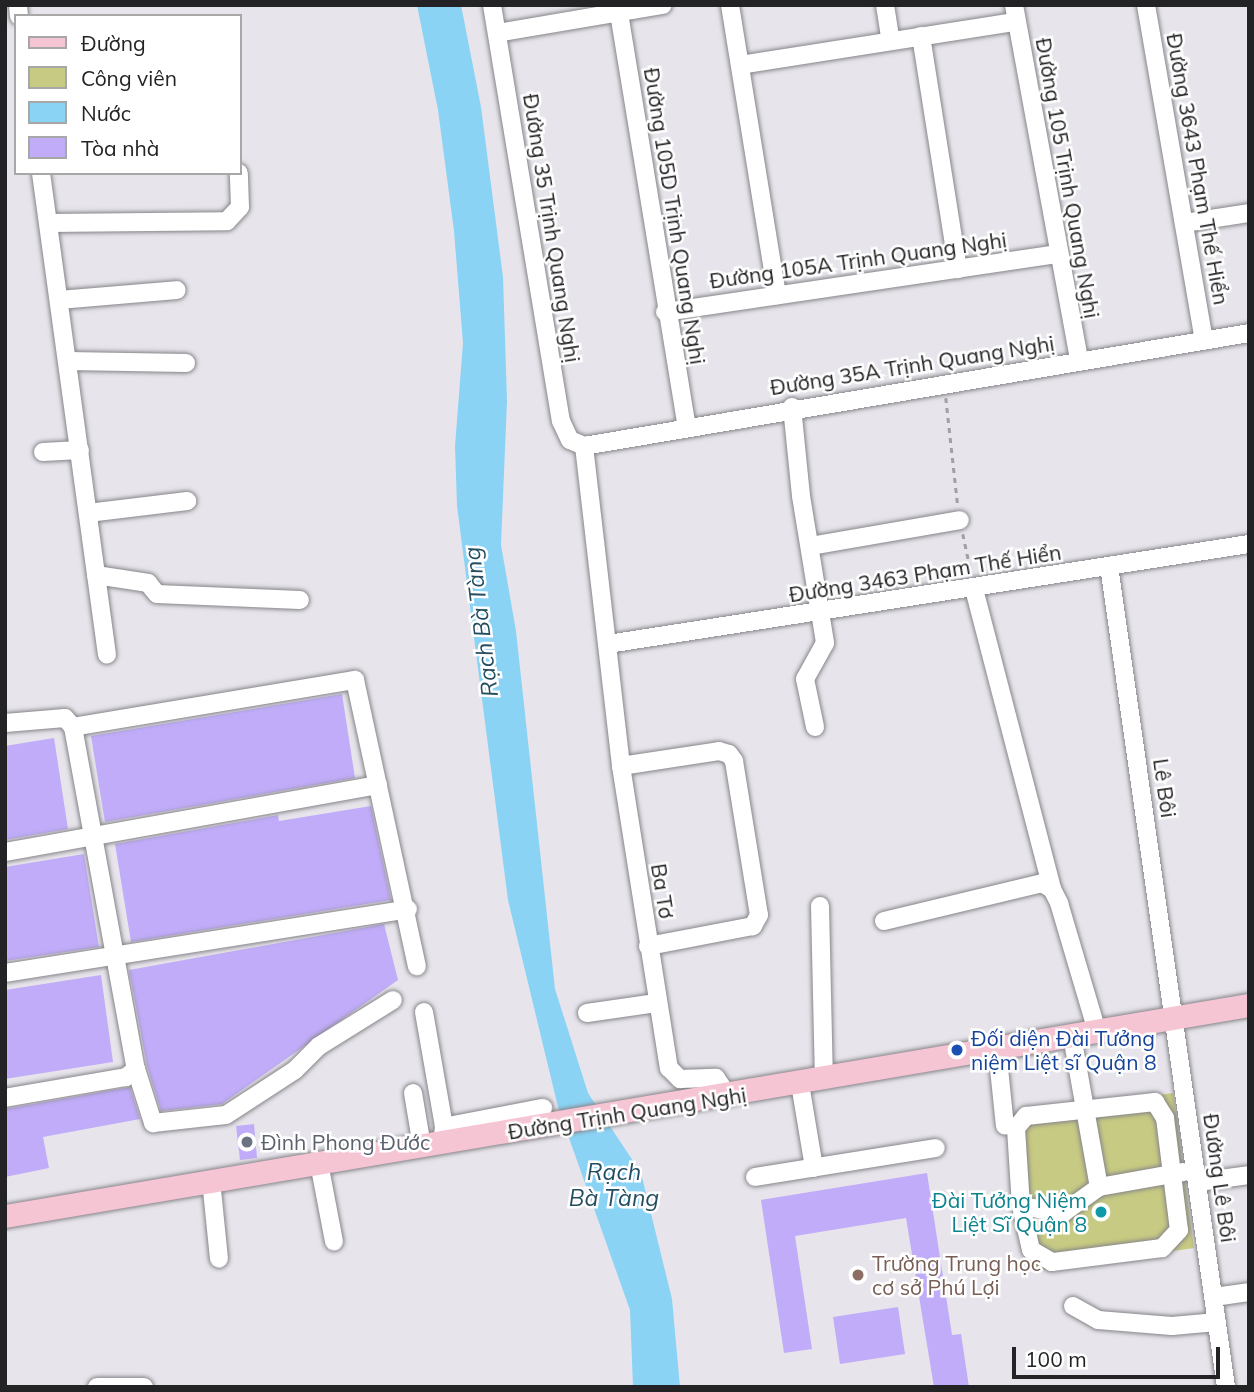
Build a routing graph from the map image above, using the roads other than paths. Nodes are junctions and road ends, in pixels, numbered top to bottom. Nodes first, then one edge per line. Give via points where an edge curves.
1 (492, 5) edge
2 (663, 5) edge
3 (730, 5) edge
4 (885, 5) edge
5 (1146, 5) edge
6 (619, 13) junction
7 (1015, 14) edge
8 (497, 33) junction
9 (921, 36) junction
10 (891, 41) junction
11 (740, 65) junction
12 (41, 175) edge
13 (239, 175) edge
14 (1249, 213) edge
15 (48, 223) junction
16 (1184, 223) junction
17 (1058, 254) junction
18 (957, 269) junction
19 (177, 290) dead end
20 (777, 295) junction
21 (59, 300) junction
22 (665, 312) junction
23 (1249, 332) edge
24 (1204, 340) junction
25 (1079, 360) junction
26 (68, 361) junction
27 (186, 363) dead end
28 (792, 407) junction
29 (687, 426) junction
30 (584, 446) junction
31 (80, 450) junction
32 (43, 452) dead end
33 (187, 501) dead end
34 (88, 513) junction
35 (960, 520) road end
36 (1249, 544) edge
37 (810, 546) junction
38 (1109, 566) junction
39 (96, 575) junction
40 (974, 589) junction
41 (300, 600) dead end
42 (822, 612) junction
43 (608, 644) junction
44 (107, 654) dead end
45 (5, 723) edge
46 (73, 727) junction
47 (815, 727) dead end
48 (621, 766) junction
49 (378, 785) junction
50 (91, 835) junction
51 (5, 852) edge
52 (1052, 889) junction
53 (820, 906) dead end
54 (408, 909) junction
55 (884, 921) dead end
56 (649, 946) junction
57 (114, 956) junction
58 (418, 966) dead end
59 (5, 973) edge
60 (393, 1000) dead end
61 (656, 1003) junction
62 (1249, 1005) edge
63 (424, 1012) dead end
64 (587, 1013) dead end
65 (1176, 1017) junction
66 (1097, 1031) junction
67 (1072, 1036) junction
68 (997, 1049) junction
69 (136, 1069) junction
70 (824, 1080) junction
71 (800, 1084) junction
72 (413, 1093) dead end
73 (730, 1097) junction
74 (5, 1098) edge
75 (1086, 1111) junction
76 (1005, 1126) dead end
77 (436, 1139) junction
78 (936, 1148) dead end
79 (319, 1163) junction
80 (814, 1168) junction
81 (1173, 1174) junction
82 (1249, 1175) edge
83 (1197, 1176) junction
84 (755, 1177) dead end
85 (211, 1180) junction
86 (1099, 1187) junction
87 (1021, 1206) junction
88 (5, 1216) edge
89 (334, 1241) dead end
90 (219, 1259) dead end
91 (1249, 1292) edge
92 (1214, 1297) junction
93 (1073, 1306) dead end
94 (1217, 1322) junction
95 (97, 1387) edge
96 (144, 1387) edge
97 (1226, 1387) edge

1 - 8 street, Đường 35 Trịnh Quang Nghị
2 - 6 street
3 - 11 street
4 - 10 street
5 - 16 street, Đường 3643 Phạm Thế Hiển
6 - 8 street
6 - 22 street, Đường 105D Trịnh Quang Nghị
7 - 9 street
7 - 17 street, Đường 105 Trịnh Quang Nghị
8 - 30 street, Đường 35 Trịnh Quang Nghị via 561,421 570,440
9 - 10 street
9 - 18 street
10 - 11 street
11 - 20 street
12 - 15 street
13 - 15 street via 240,207 227,221
14 - 16 street
15 - 21 street
16 - 24 street, Đường 3643 Phạm Thế Hiển
17 - 18 street, Đường 105A Trịnh Quang Nghị
17 - 25 street, Đường 105 Trịnh Quang Nghị
18 - 20 street, Đường 105A Trịnh Quang Nghị
19 - 21 street
20 - 22 street, Đường 105A Trịnh Quang Nghị
21 - 26 street
22 - 29 street, Đường 105D Trịnh Quang Nghị
23 - 24 street, Đường 35A Trịnh Quang Nghị
24 - 25 street, Đường 35A Trịnh Quang Nghị
25 - 28 street, Đường 35A Trịnh Quang Nghị
26 - 27 street
26 - 31 street
28 - 29 street, Đường 35A Trịnh Quang Nghị
28 - 37 street
29 - 30 street, Đường 35A Trịnh Quang Nghị
30 - 43 street, Ba Tơ
31 - 32 street
31 - 34 street
33 - 34 street
34 - 39 street
35 - 37 street
36 - 38 street, Đường 3463 Phạm Thế Hiển
37 - 42 street
38 - 40 street, Đường 3463 Phạm Thế Hiển
38 - 65 street, Lê Bôi
39 - 41 street via 148,583 157,594
39 - 44 street
40 - 42 street, Đường 3463 Phạm Thế Hiển
40 - 52 street
42 - 43 street, Đường 3463 Phạm Thế Hiển
42 - 47 street via 825,643 805,679
43 - 48 street, Ba Tơ
45 - 46 street via 65,718
46 - 49 street via 346,678 358,686
46 - 50 street
48 - 56 street, Ba Tơ
48 - 56 street via 719,751 729,754 734,761 759,915 753,926
49 - 50 street
49 - 54 street
50 - 51 street
50 - 57 street
52 - 55 street via 1042,883
52 - 66 street
53 - 70 street
54 - 57 street
54 - 58 street
56 - 61 street, Ba Tơ
57 - 59 street
57 - 69 street
60 - 69 street via 319,1046 295,1070 226,1115 153,1123
61 - 64 street
61 - 73 street, Ba Tơ via 671,1073 680,1079 716,1078
62 - 65 main road, Đường Trịnh Quang Nghị
63 - 77 street
65 - 66 main road, Đường Trịnh Quang Nghị
65 - 83 street, Đường Lê Bôi
66 - 67 main road, Đường Trịnh Quang Nghị
67 - 68 main road, Đường Trịnh Quang Nghị
67 - 75 street
68 - 70 main road, Đường Trịnh Quang Nghị
68 - 76 street
69 - 74 street via 126,1077
70 - 71 main road, Đường Trịnh Quang Nghị
71 - 73 main road, Đường Trịnh Quang Nghị
71 - 80 street
72 - 77 street
73 - 77 main road, Đường Trịnh Quang Nghị via 632,1112 540,1118
75 - 81 street via 1155,1102 1165,1118
75 - 86 street
75 - 87 street via 1026,1116 1016,1128
77 - 79 main road, Đường Trịnh Quang Nghị
78 - 80 street
79 - 85 main road, Đường Trịnh Quang Nghị
79 - 89 street
80 - 84 street
81 - 83 street
81 - 86 street
81 - 87 street via 1179,1230 1162,1248 1052,1262 1031,1250
82 - 83 street
83 - 92 street, Đường Lê Bôi
85 - 88 main road, Đường Trịnh Quang Nghị
85 - 90 street
86 - 87 street via 1063,1213
91 - 92 street
92 - 94 street, Đường Lê Bôi
93 - 94 street via 1098,1320 1172,1326
94 - 97 street, Đường Lê Bôi
95 - 96 street

